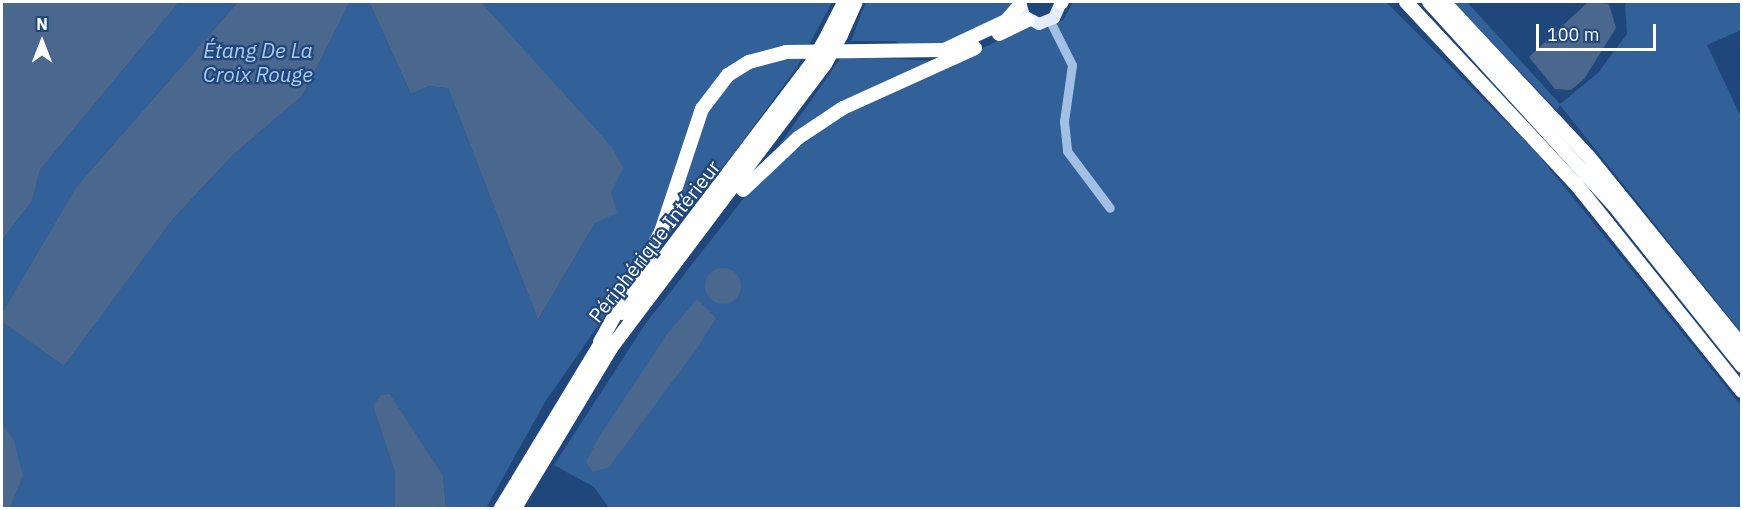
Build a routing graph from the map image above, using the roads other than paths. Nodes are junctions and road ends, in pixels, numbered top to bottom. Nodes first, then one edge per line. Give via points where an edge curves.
1 (844, 2) edge
2 (856, 2) edge
3 (1061, 2) edge
4 (1406, 2) edge
5 (1429, 2) edge
6 (1444, 2) edge
7 (1020, 3) edge
8 (1028, 20) junction
9 (1050, 21) junction
10 (835, 34) junction
11 (818, 64) junction
12 (1110, 208) dead end
13 (698, 234) junction
14 (600, 342) junction
15 (1742, 346) edge
16 (1742, 366) edge
17 (1742, 391) edge
18 (501, 508) edge
19 (514, 508) edge

1 - 10 highway, Périphérique Intérieur
2 - 10 highway
3 - 9 main road
4 - 17 highway via 1576,184
5 - 16 highway via 1599,188
6 - 15 highway via 1589,157
7 - 8 main road
7 - 14 highway via 1006,21 944,50 786,52 749,62 728,75 702,109 661,232
8 - 9 main road
8 - 13 highway via 822,121 759,173 710,230
9 - 12 street via 1072,65 1064,123 1067,151
10 - 11 highway, Périphérique Intérieur, bridge
11 - 13 highway
11 - 14 highway, Périphérique Intérieur
13 - 19 highway via 595,371
14 - 18 highway, Périphérique Intérieur

